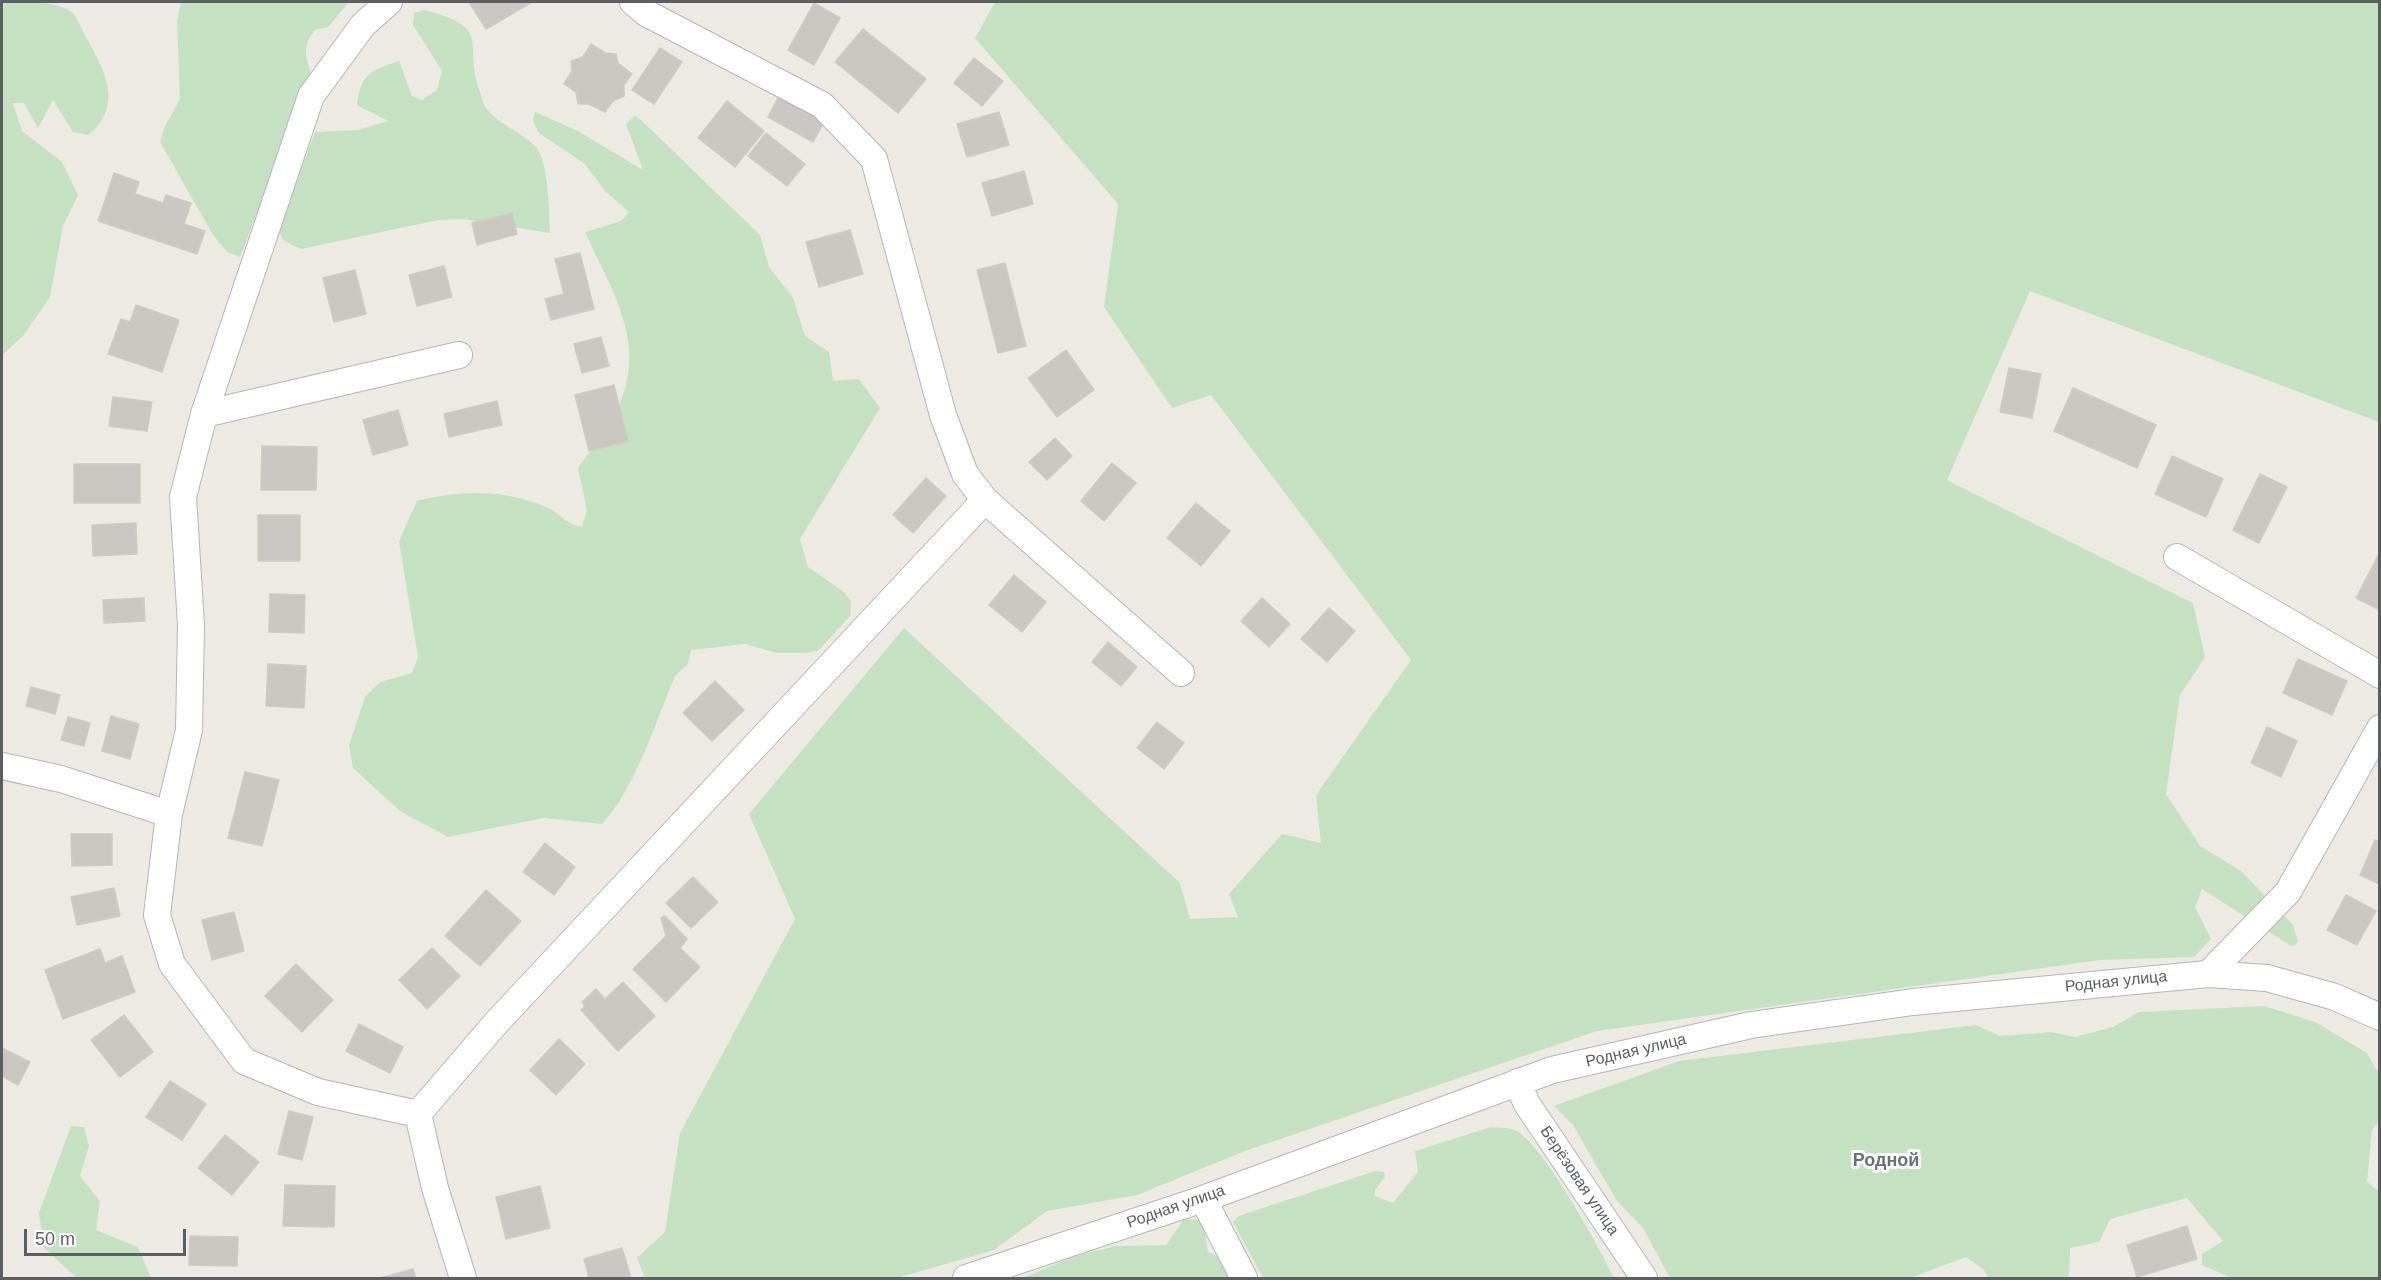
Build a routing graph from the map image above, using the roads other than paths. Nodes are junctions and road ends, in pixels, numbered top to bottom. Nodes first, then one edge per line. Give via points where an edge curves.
1 (389, 2) edge
2 (633, 2) edge
3 (459, 355) dead end
4 (204, 414) junction
5 (985, 500) junction
6 (2177, 557) dead end
7 (1181, 673) dead end
8 (2379, 675) edge
9 (2379, 728) edge
10 (2, 766) edge
11 (169, 813) junction
12 (2208, 974) junction
13 (2335, 997) junction
14 (2379, 1017) edge
15 (2379, 1025) edge
16 (1517, 1082) junction
17 (418, 1114) junction
18 (1203, 1199) junction
19 (463, 1278) edge
20 (966, 1278) edge
21 (1244, 1278) edge
22 (1644, 1278) edge

1 - 4 street via 363,25 311,96
2 - 5 street via 646,13 822,105 874,159 943,415 965,474
3 - 4 street
4 - 11 street via 183,497 191,625 189,730
5 - 7 street
5 - 17 street via 496,1023
6 - 8 street
9 - 12 street via 2288,892
10 - 11 street via 61,779
11 - 17 street via 157,915 172,964 244,1061 318,1092
12 - 13 street, Родная улица via 2267,978
12 - 16 street, Родная улица via 1913,1002 1751,1025 1552,1070
13 - 14 street, Родная улица
13 - 15 street, Родная улица
16 - 18 street, Родная улица
16 - 22 street, Берёзовая улица via 1527,1104
17 - 19 street via 435,1188
18 - 20 street, Родная улица
18 - 21 street

